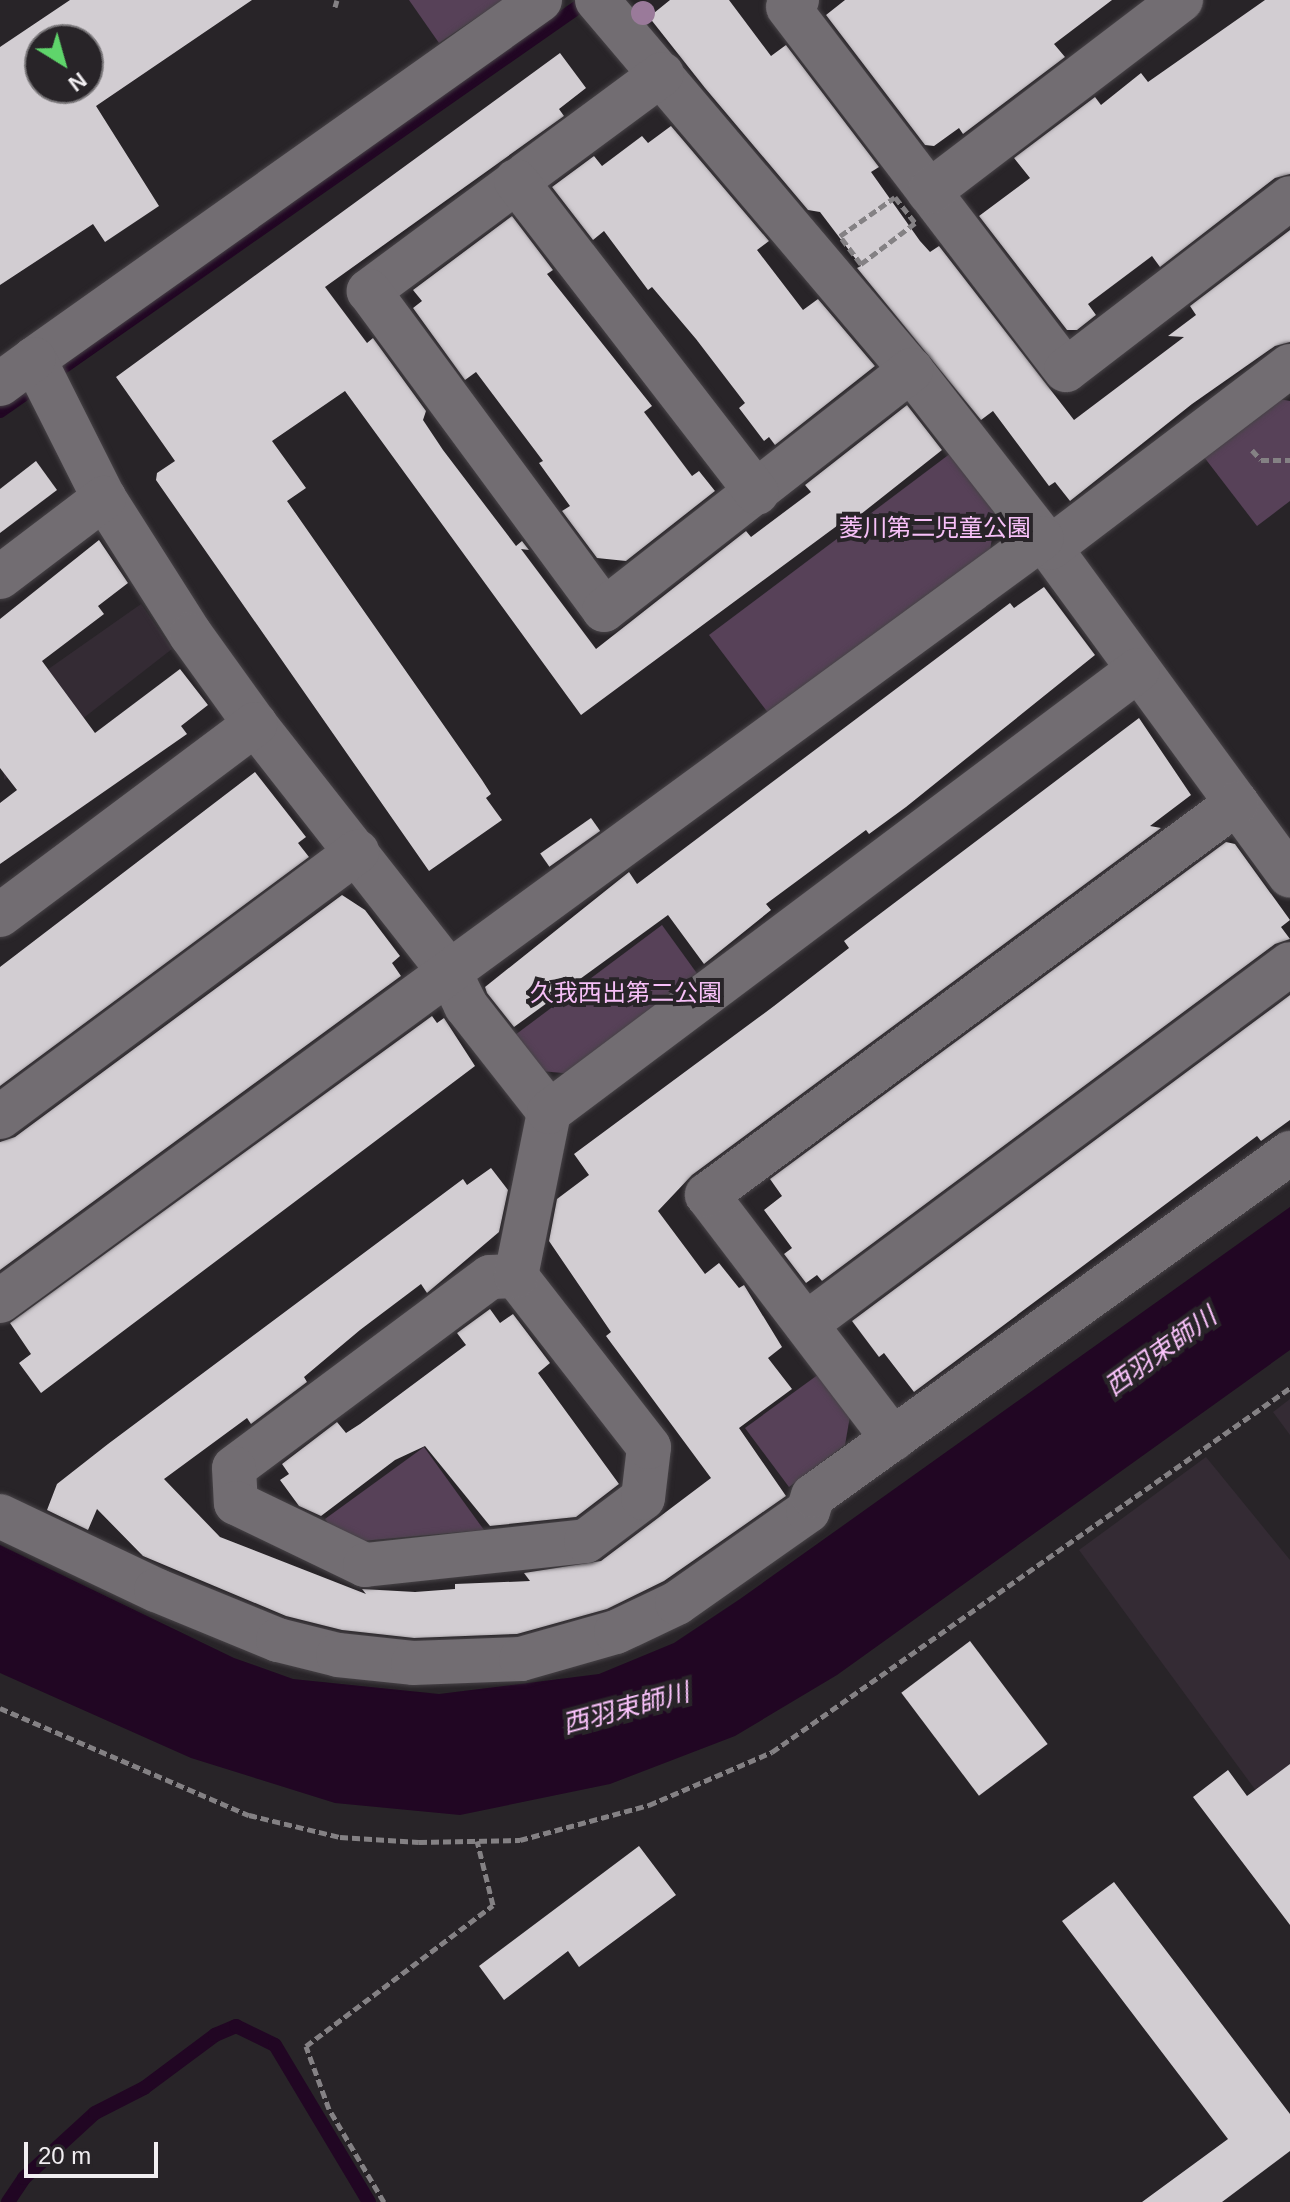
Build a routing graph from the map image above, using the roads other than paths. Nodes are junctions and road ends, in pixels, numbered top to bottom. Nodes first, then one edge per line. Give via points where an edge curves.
1 (540, 0) edge
2 (797, 0) edge
3 (1181, 0) edge
4 (599, 2) edge
5 (662, 74) junction
6 (516, 181) junction
7 (1290, 198) edge
8 (922, 208) junction
9 (1290, 366) edge
10 (911, 370) junction
11 (30, 374) edge
12 (757, 493) junction
13 (104, 498) junction
14 (1046, 543) junction
15 (0, 577) edge
16 (1138, 670) junction
17 (255, 724) junction
18 (1237, 803) junction
19 (357, 852) junction
20 (1290, 876) edge
21 (0, 915) edge
22 (1290, 964) edge
23 (450, 973) junction
24 (549, 1112) junction
25 (0, 1117) edge
26 (1290, 1153) edge
27 (516, 1276) junction
28 (0, 1301) edge
29 (806, 1324) junction
30 (893, 1439) junction
31 (0, 1516) edge

1 - 11 street
2 - 8 street via 788,7
3 - 8 street
4 - 5 street
5 - 6 street
5 - 10 street
6 - 12 street
6 - 12 street via 369,291 604,610
7 - 8 street via 1066,370
9 - 14 street
10 - 12 street
10 - 14 street
11 - 13 street
13 - 15 street
13 - 17 street
14 - 16 street
14 - 23 street
16 - 18 street
16 - 24 street
17 - 19 street
17 - 21 street
18 - 20 street
18 - 29 street via 707,1195
19 - 23 street
19 - 25 street
22 - 29 street
23 - 24 street via 466,1006
23 - 28 street
24 - 27 street
26 - 30 street
27 - 27 street via 490,1277 234,1468 236,1503 365,1565 586,1541 643,1498 649,1447
29 - 30 street
30 - 31 street via 813,1496 808,1511 677,1603 616,1632 521,1659 413,1663 338,1655 278,1640 156,1590

